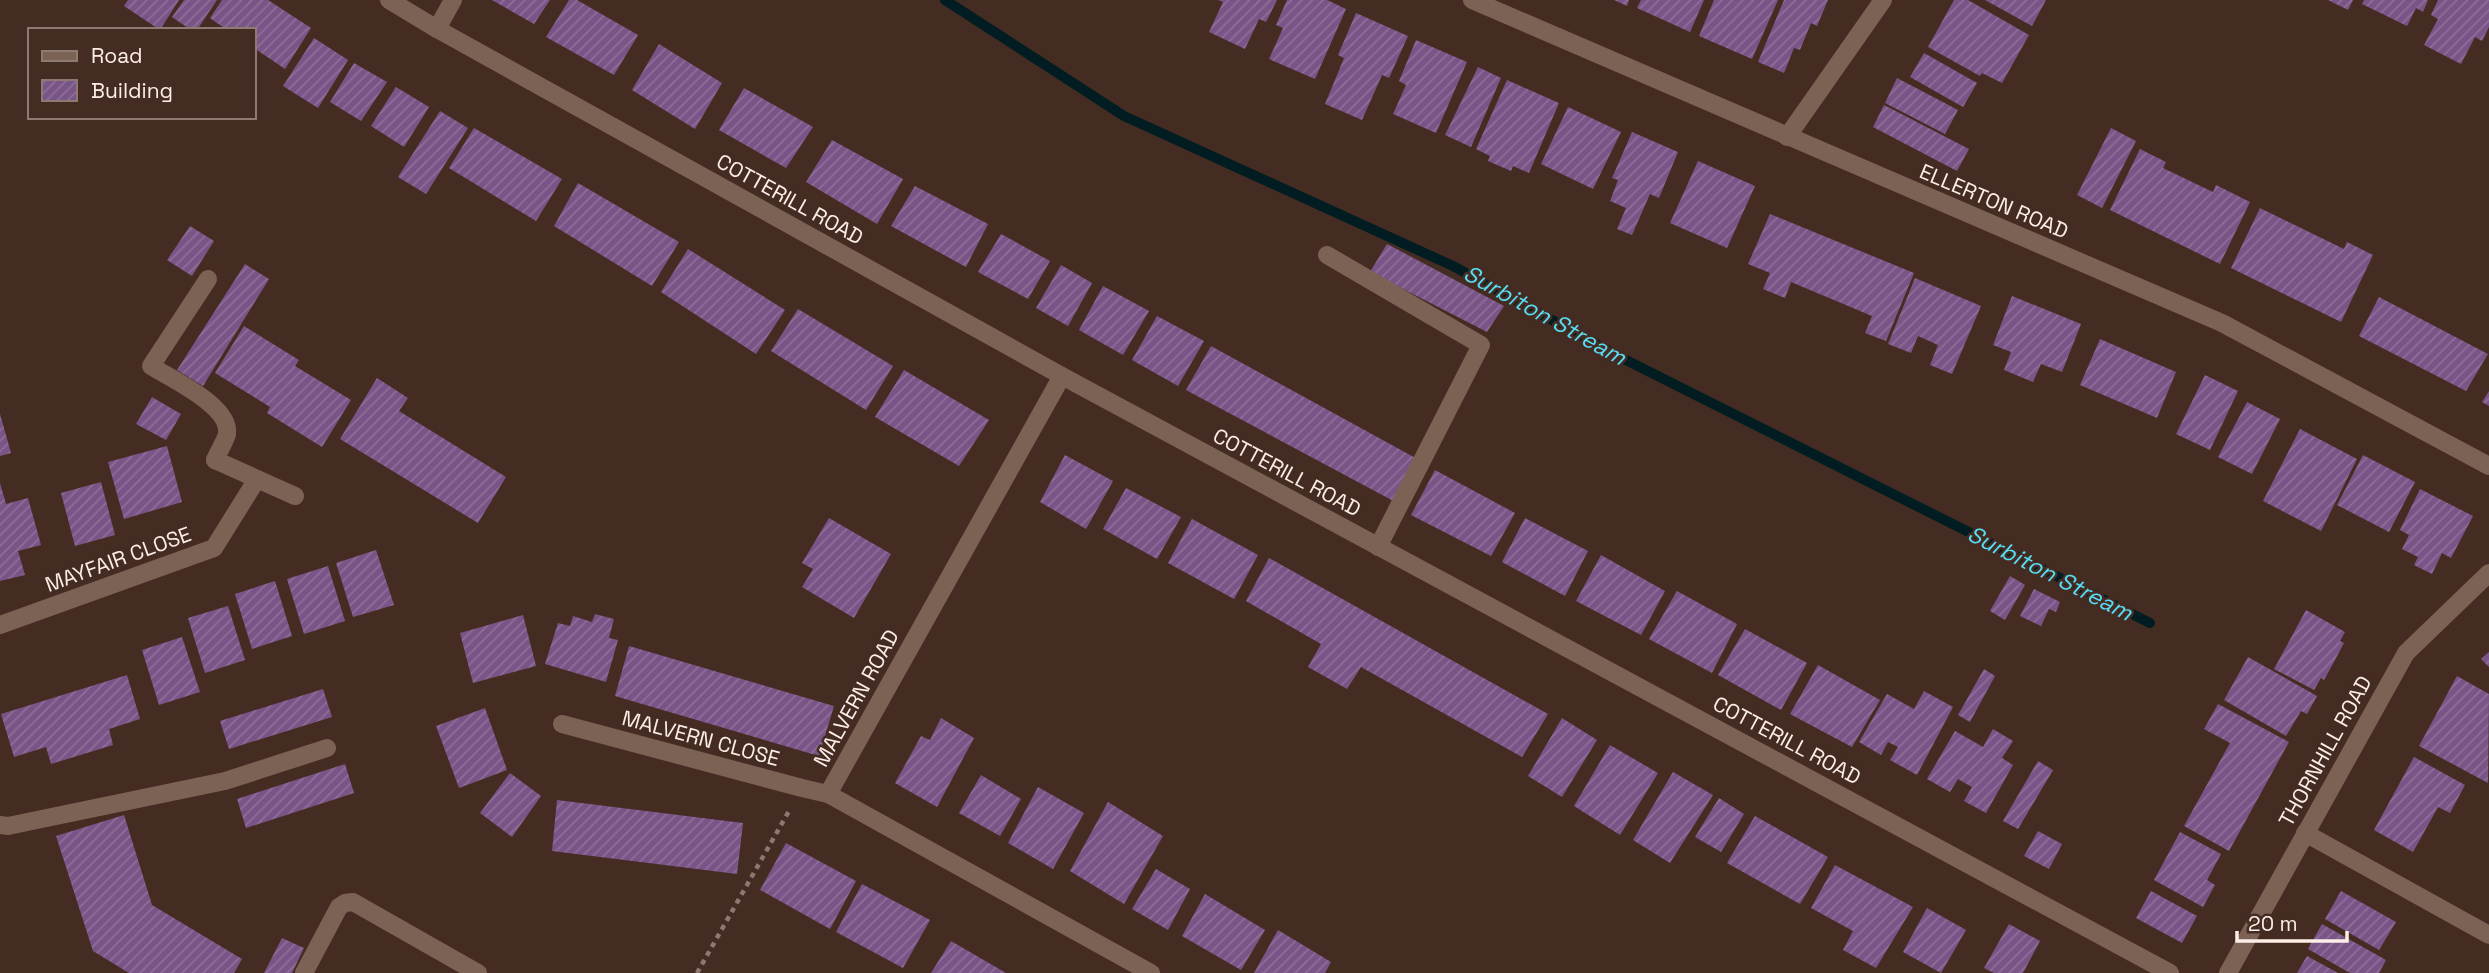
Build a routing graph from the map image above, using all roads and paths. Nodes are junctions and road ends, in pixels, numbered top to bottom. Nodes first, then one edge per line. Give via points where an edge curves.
1 (389, 0) edge
2 (453, 0) edge
3 (1472, 0) edge
4 (1882, 0) edge
5 (437, 29) junction
6 (1787, 137) junction
7 (1327, 255) dead end
8 (208, 279) dead end
9 (1062, 376) junction
10 (2489, 466) edge
11 (257, 479) junction
12 (295, 496) dead end
13 (1378, 547) junction
14 (2489, 573) edge
15 (0, 625) edge
16 (562, 724) dead end
17 (327, 748) dead end
18 (802, 789) junction
19 (828, 794) junction
20 (0, 825) edge
21 (2305, 833) junction
22 (2489, 935) edge
23 (304, 973) edge
24 (478, 973) edge
25 (697, 973) edge
26 (1150, 973) edge
27 (2170, 973) edge
28 (2228, 973) edge

1 - 5 street, COTTERILL ROAD
2 - 5 street
3 - 6 street, ELLERTON ROAD
4 - 6 street
5 - 9 street, COTTERILL ROAD
6 - 10 street, ELLERTON ROAD via 2222,323
7 - 13 street via 1481,345
8 - 11 street via 151,366 216,407 225,419 227,434 215,460
9 - 13 street, COTTERILL ROAD
9 - 19 street, MALVERN ROAD
11 - 12 street
11 - 15 street, MAYFAIR CLOSE via 214,548
13 - 27 street, COTTERILL ROAD
14 - 21 street, THORNHILL ROAD via 2406,653
16 - 18 street, MALVERN CLOSE
17 - 20 street via 225,781
18 - 19 street, MALVERN CLOSE
18 - 25 path
19 - 26 street, MALVERN ROAD
21 - 22 street
21 - 28 street, THORNHILL ROAD
23 - 24 street via 339,907 353,902

